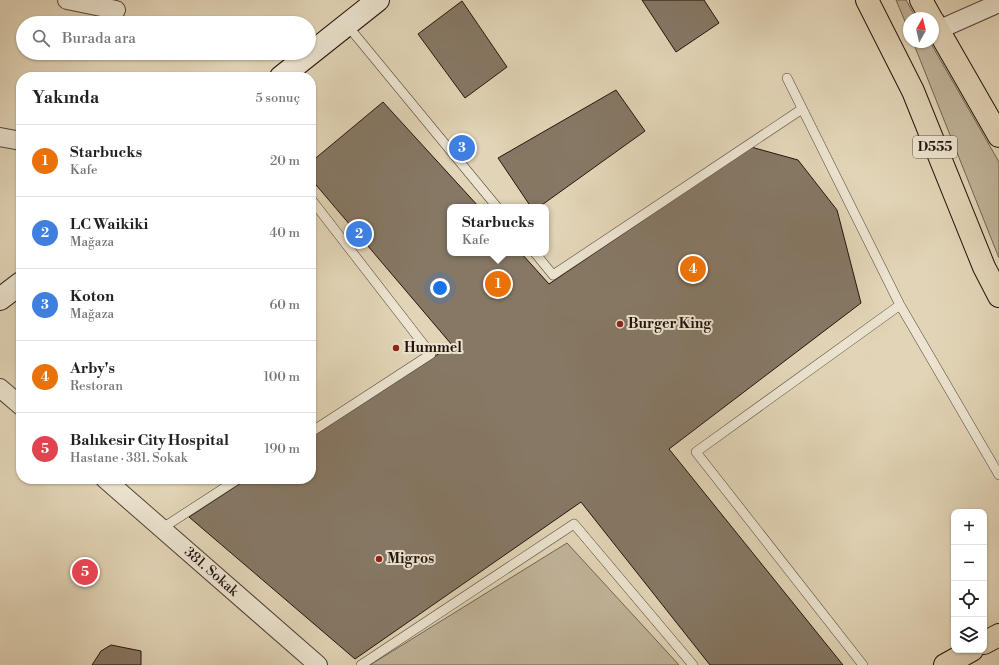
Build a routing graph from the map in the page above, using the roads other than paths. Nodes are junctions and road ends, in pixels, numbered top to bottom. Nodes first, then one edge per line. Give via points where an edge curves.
1 (67, 0) edge
2 (378, 0) edge
3 (867, 0) edge
4 (875, 0) edge
5 (921, 0) edge
6 (988, 4) edge
7 (116, 10) dead end
8 (928, 12) edge
9 (939, 21) edge
10 (346, 25) junction
11 (939, 32) edge
12 (316, 49) edge
13 (302, 60) edge
14 (287, 72) edge
15 (787, 78) dead end
16 (913, 91) junction
17 (802, 109) junction
18 (999, 136) edge
19 (0, 137) edge
20 (16, 140) edge
21 (495, 204) edge
22 (316, 206) edge
23 (537, 256) edge
24 (999, 296) edge
25 (900, 305) junction
26 (0, 388) edge
27 (16, 402) edge
28 (316, 429) edge
29 (999, 475) edge
30 (111, 484) edge
31 (230, 484) edge
32 (161, 528) junction
33 (999, 635) edge
34 (987, 642) edge
35 (967, 653) edge
36 (318, 665) edge
37 (361, 665) edge
38 (693, 665) edge
39 (863, 665) edge
40 (945, 665) edge

1 - 7 street
2 - 10 street
3 - 16 main road, D555
4 - 16 main road
5 - 8 main road
6 - 9 street
10 - 12 street
10 - 21 lane
11 - 18 main road
13 - 14 street
15 - 17 lane
16 - 24 main road, D555 via 984,267
17 - 23 lane via 553,275
17 - 25 lane
19 - 20 street
22 - 28 lane via 431,354
25 - 29 lane
25 - 39 lane via 696,452
26 - 27 street
30 - 32 street, 381. Sokak
31 - 32 lane
32 - 36 street, 381. Sokak
33 - 34 main road
35 - 40 main road
37 - 38 lane via 574,524

